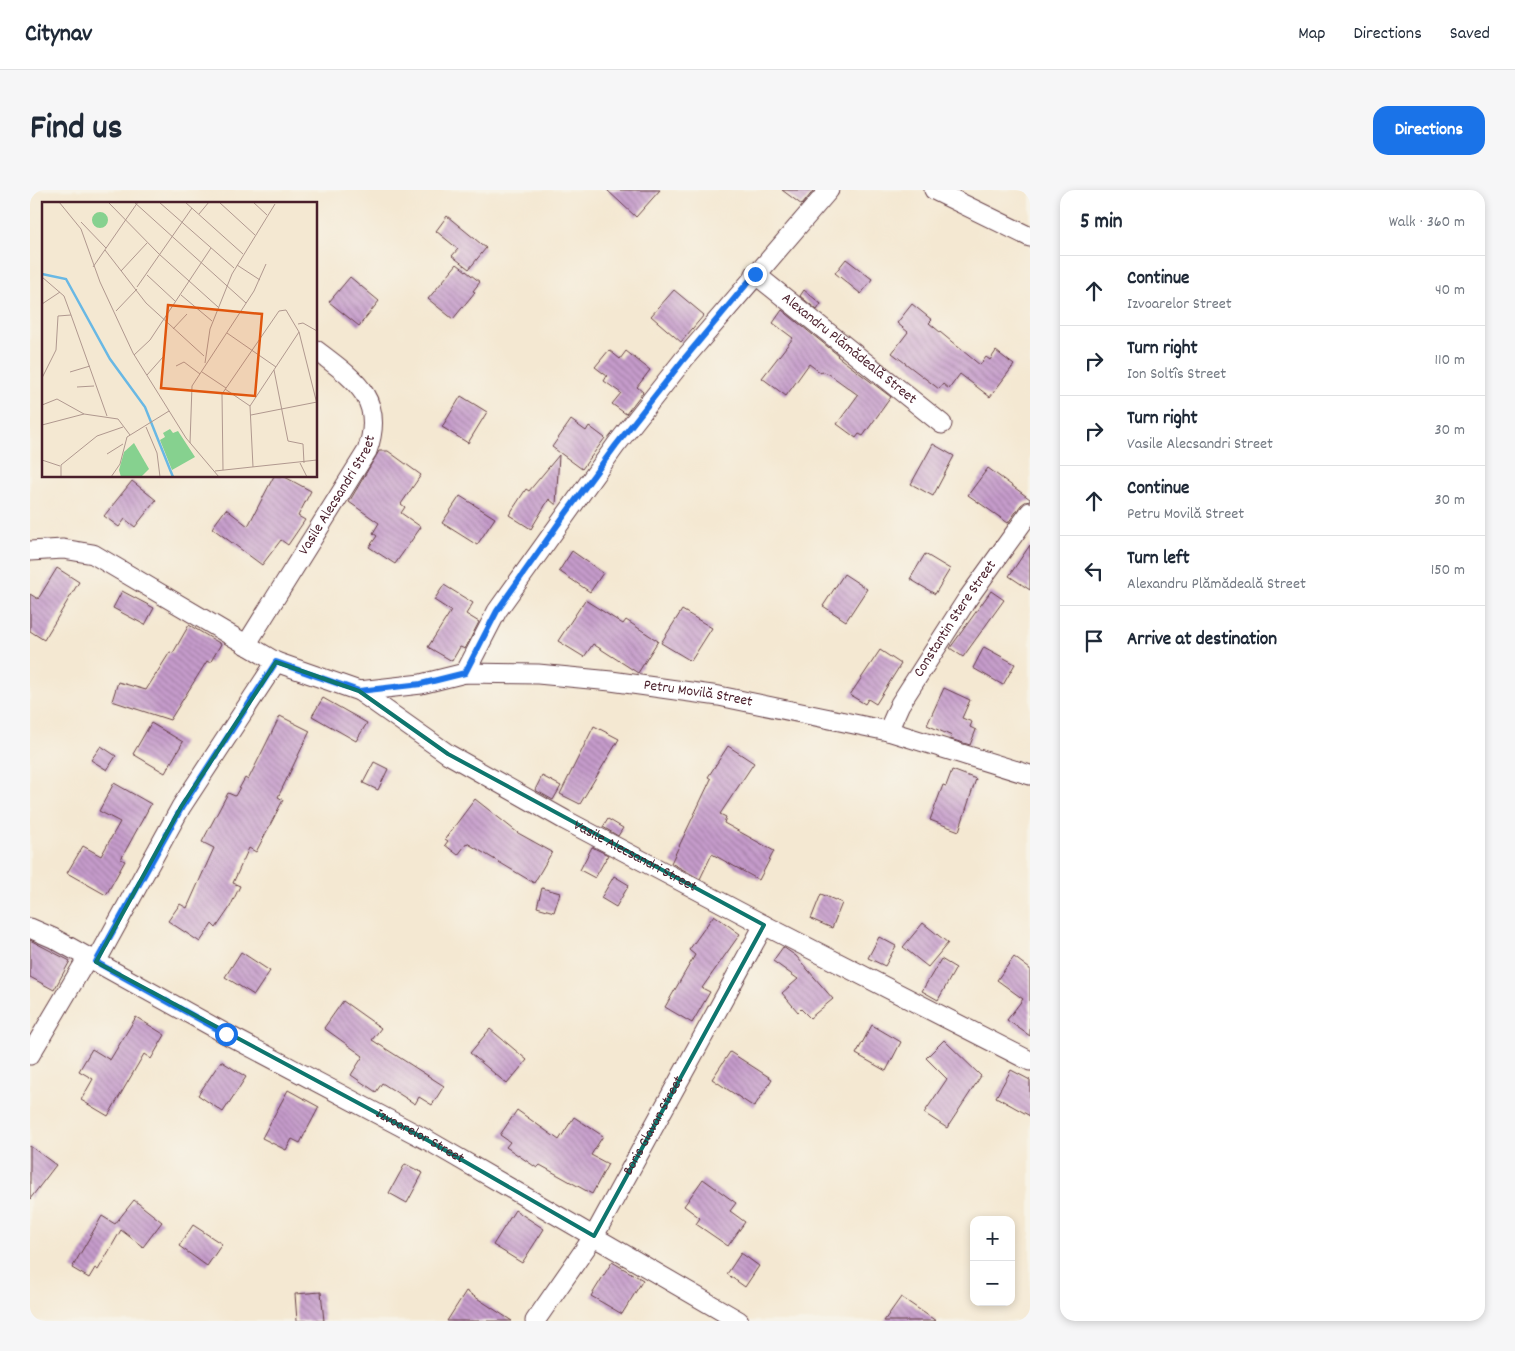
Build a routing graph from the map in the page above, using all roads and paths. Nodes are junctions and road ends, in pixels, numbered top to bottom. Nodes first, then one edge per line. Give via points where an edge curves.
1 (829, 190) edge
2 (934, 190) edge
3 (1030, 237) edge
4 (755, 274) junction
5 (318, 352) edge
6 (942, 424) dead end
7 (1030, 512) edge
8 (30, 551) edge
9 (246, 645) junction
10 (276, 662) junction
11 (465, 673) junction
12 (359, 691) junction
13 (888, 731) junction
14 (1030, 775) edge
15 (764, 925) junction
16 (30, 928) edge
17 (92, 960) junction
18 (30, 1054) edge
19 (1030, 1061) edge
20 (594, 1236) junction
21 (535, 1321) edge
22 (739, 1321) edge

1 - 4 street
2 - 3 street
4 - 6 street, Alexandru Plămădeală Street
4 - 11 street via 616,445 561,520 497,611
5 - 9 street, Vasile Alecsandri Street via 343,371 370,402 372,437 367,451
7 - 13 street, Constantin Stere Street via 966,601 900,704
8 - 9 street, Vasile Alecsandri Street via 63,549 93,554
9 - 10 street, Vasile Alecsandri Street
10 - 12 street, Vasile Alecsandri Street
10 - 17 street via 182,807
11 - 12 street, Petru Movilă Street via 421,684
11 - 13 street, Petru Movilă Street via 611,680 719,696
12 - 15 street, Vasile Alecsandri Street via 448,754
13 - 14 street, Petru Movilă Street
15 - 19 street, Vasile Alecsandri Street
15 - 20 street, Boris Glavan Street
16 - 17 street, Izvoarelor Street
17 - 18 street
17 - 20 street, Izvoarelor Street via 429,1141
20 - 21 street, Boris Glavan Street
20 - 22 street, Izvoarelor Street

